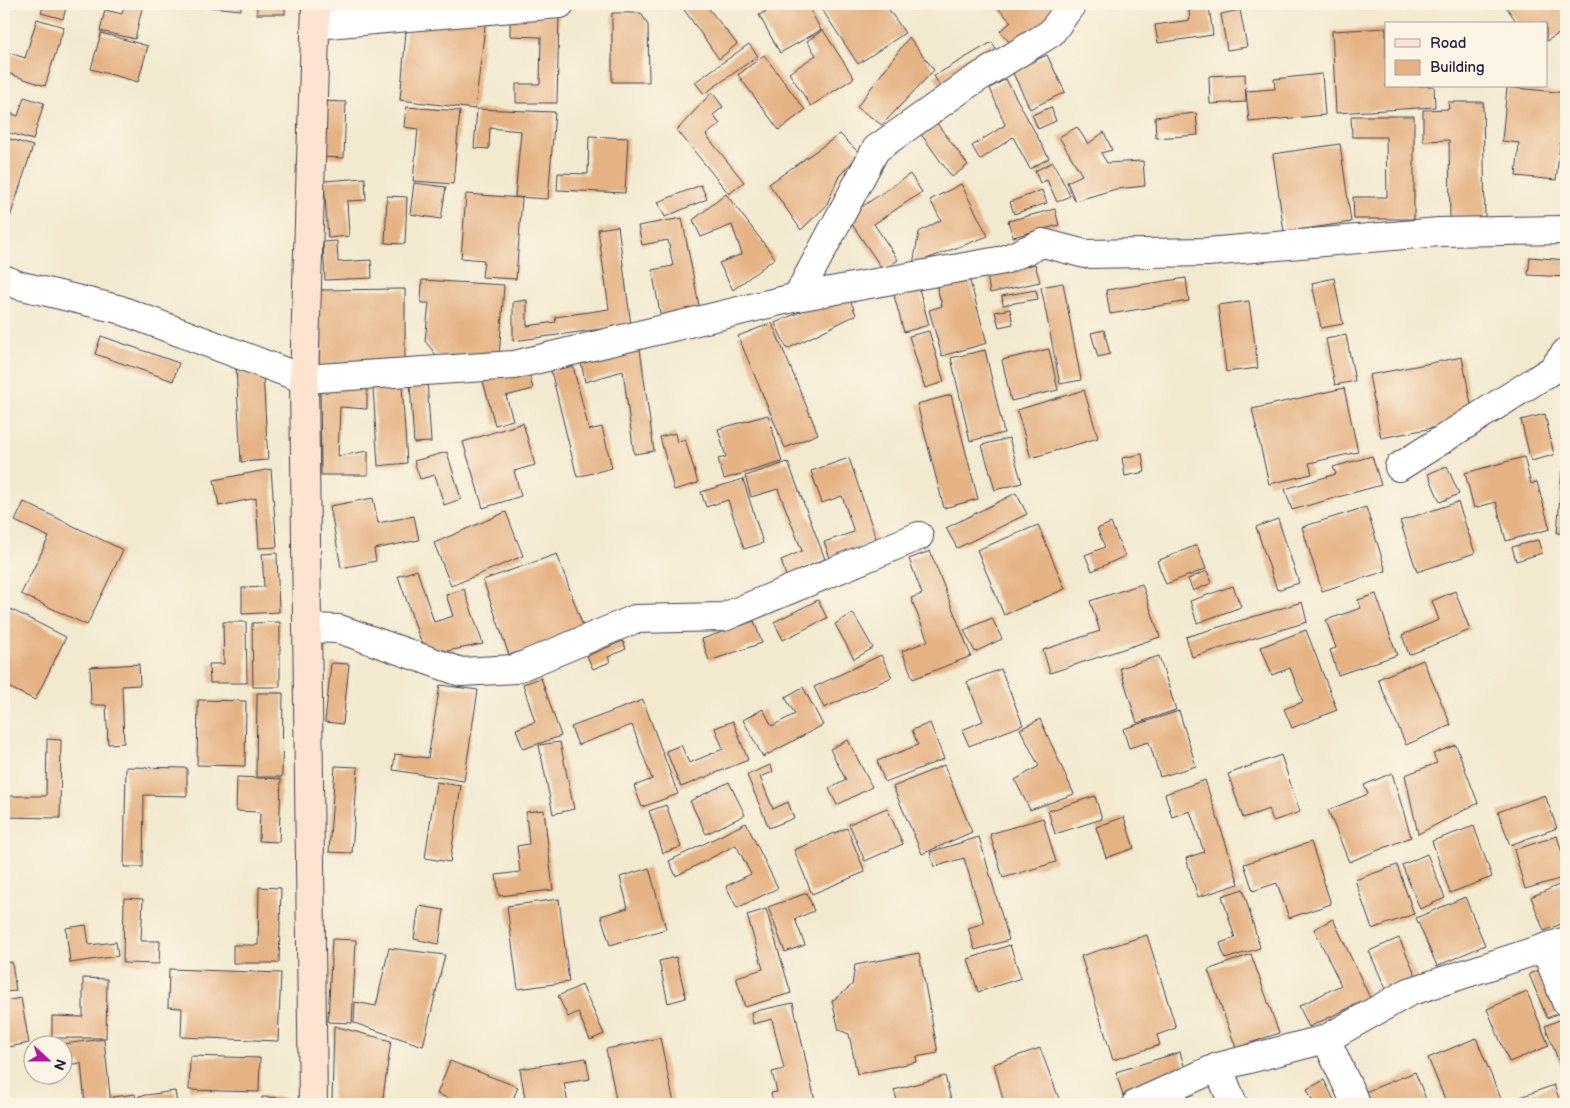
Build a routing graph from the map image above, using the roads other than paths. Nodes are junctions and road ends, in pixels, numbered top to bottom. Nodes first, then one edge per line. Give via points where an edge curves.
1 (560, 4) edge
2 (1072, 4) edge
3 (316, 14) edge
4 (1566, 230) edge
5 (4, 280) edge
6 (797, 297) junction
7 (1566, 352) edge
8 (304, 378) junction
9 (1399, 467) dead end
10 (919, 536) dead end
11 (307, 628) junction
12 (1556, 944) edge
13 (1566, 1002) edge
14 (1326, 1040) junction
15 (1218, 1067) junction
16 (313, 1104) edge
17 (1136, 1104) edge
18 (1233, 1104) edge
19 (1356, 1104) edge

1 - 3 street
2 - 6 street via 1051,33 968,84 876,149
3 - 8 street
4 - 6 street via 1439,232 1207,252 1085,254 1043,242 1004,260
5 - 8 street via 118,309
6 - 8 street via 514,365
7 - 9 street via 1552,370
8 - 11 street
10 - 11 street via 724,616 635,619 515,669 461,672 339,628
11 - 16 street
12 - 13 street
12 - 14 street via 1409,992
14 - 15 street
14 - 19 street
15 - 17 street
15 - 18 street

